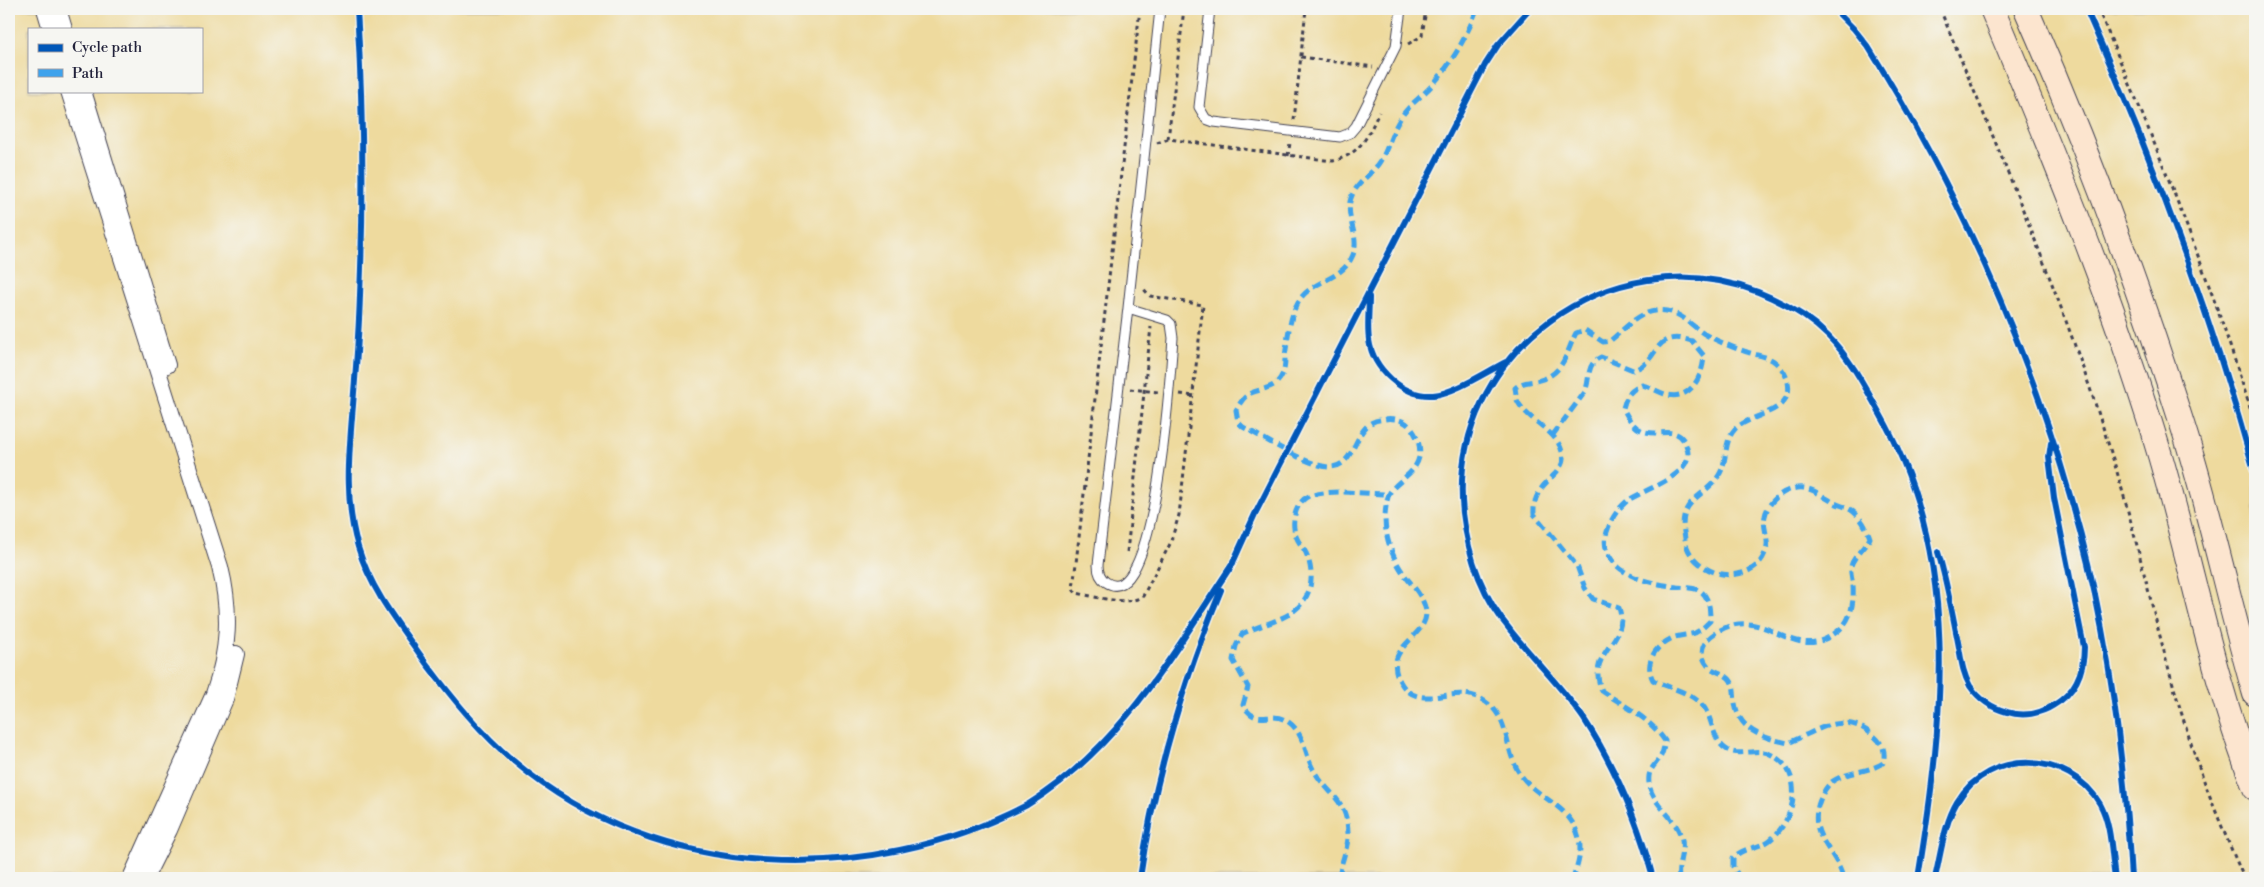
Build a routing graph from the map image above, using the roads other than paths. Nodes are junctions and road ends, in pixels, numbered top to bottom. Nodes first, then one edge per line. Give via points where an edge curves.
1 (45, 9) edge
2 (58, 9) edge
3 (1160, 9) edge
4 (1210, 9) edge
5 (1401, 9) edge
6 (1992, 9) edge
7 (2026, 9) edge
8 (51, 28) edge
9 (64, 28) edge
10 (69, 92) edge
11 (83, 92) edge
12 (1128, 308) junction
13 (2255, 694) edge
14 (2255, 788) edge
15 (131, 878) edge
16 (145, 878) edge

1 - 8 street
2 - 9 street
3 - 12 lane
4 - 5 lane via 1199,107 1203,116 1214,122 1336,137 1350,133 1356,126 1396,46
6 - 14 main road via 2090,250 2134,377 2172,499 2220,682
7 - 13 main road via 2120,240 2166,375 2212,529
10 - 15 street via 220,567 227,603 227,640 217,685
11 - 16 street via 232,569 238,612 236,656 225,699
12 - 12 lane via 1098,565 1098,571 1111,584 1123,583 1132,574 1153,514 1174,330 1167,320

